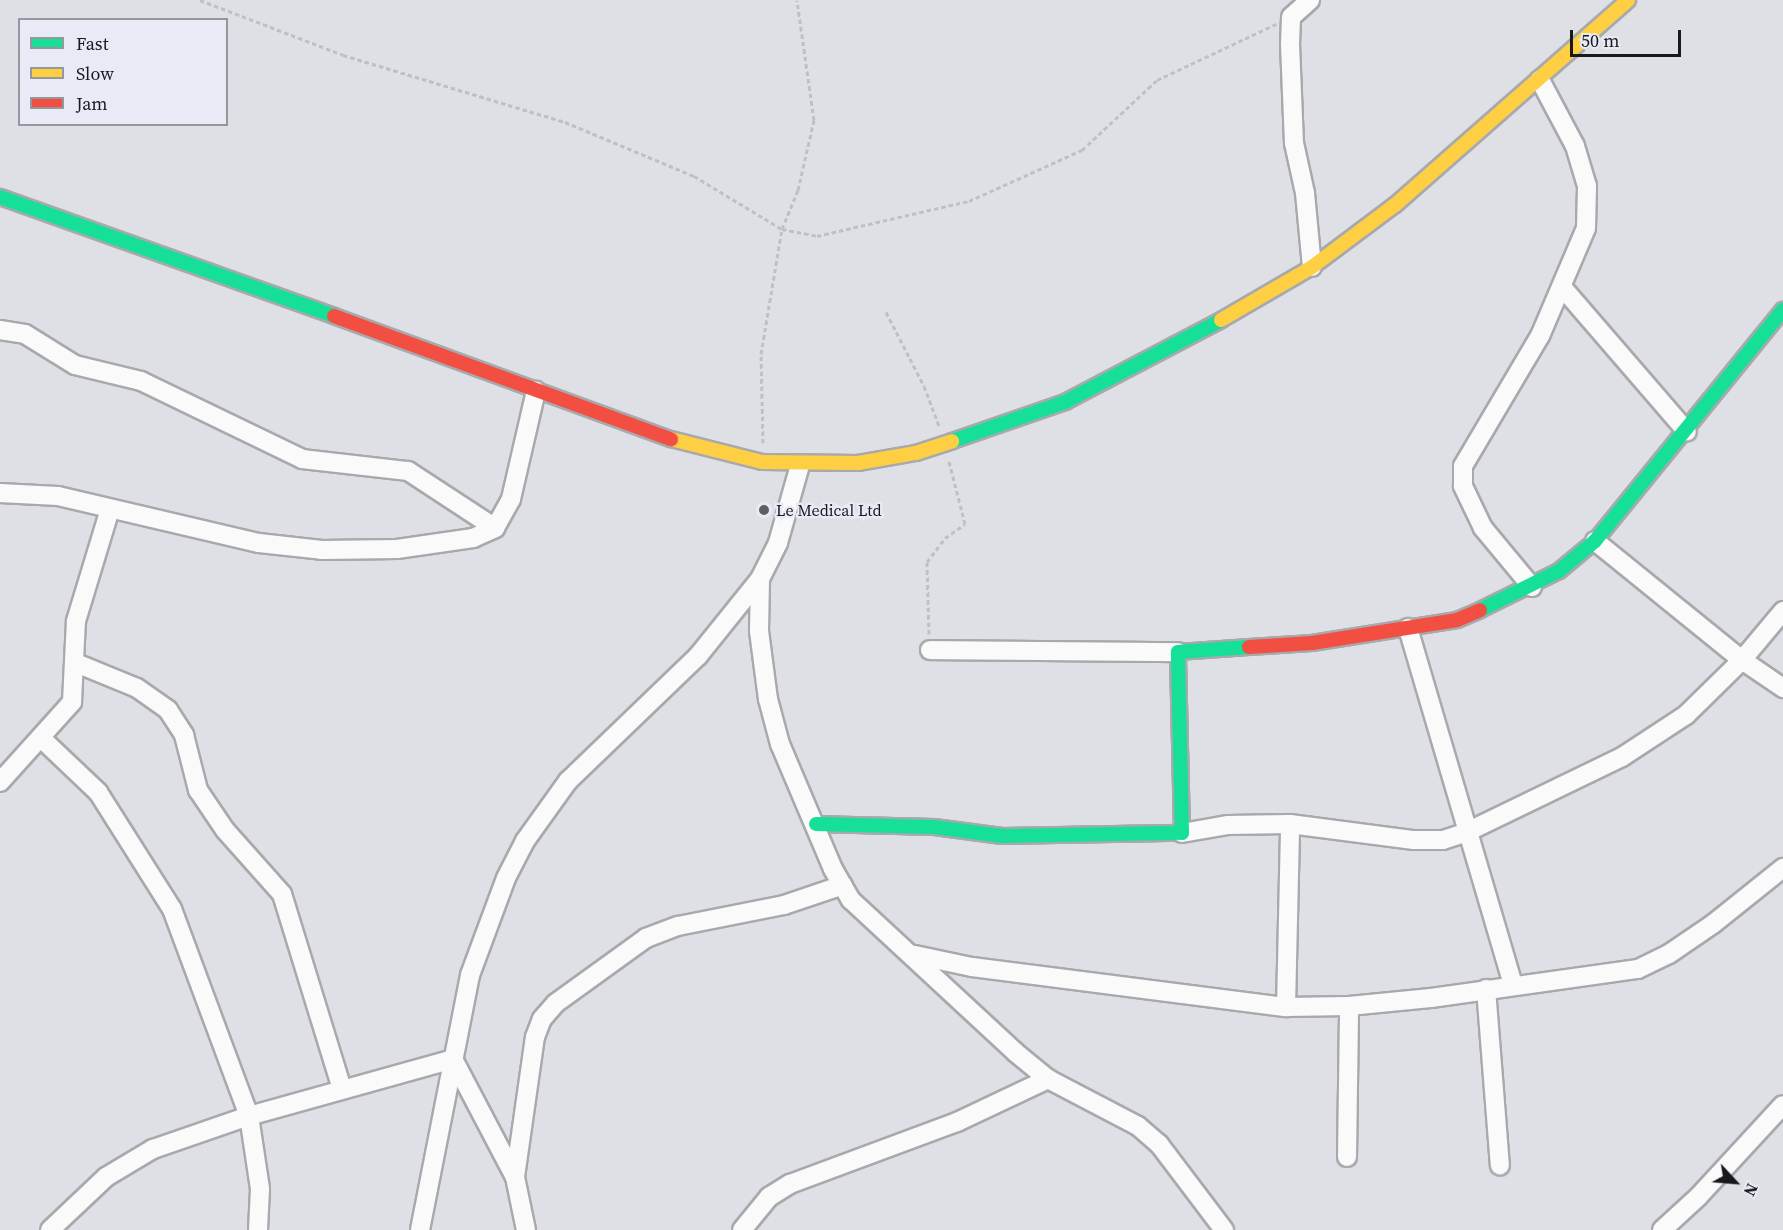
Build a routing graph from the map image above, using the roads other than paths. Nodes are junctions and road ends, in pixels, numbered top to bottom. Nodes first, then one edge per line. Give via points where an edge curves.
1 (1310, 0) edge
2 (1628, 0) edge
3 (1540, 80) junction
4 (0, 197) edge
5 (1312, 267) junction
6 (1562, 287) junction
7 (1782, 313) edge
8 (0, 330) edge
9 (536, 391) junction
10 (1687, 432) junction
11 (800, 465) junction
12 (0, 493) edge
13 (110, 509) junction
14 (495, 528) junction
15 (1595, 541) junction
16 (760, 579) junction
17 (1532, 587) junction
18 (1783, 610) edge
19 (1408, 628) junction
20 (930, 651) road end
21 (1178, 652) junction
22 (1742, 660) junction
23 (76, 663) junction
24 (1783, 688) edge
25 (41, 738) junction
26 (0, 782) edge
27 (816, 824) junction
28 (1290, 824) junction
29 (1467, 832) junction
30 (1182, 833) junction
31 (1783, 868) edge
32 (843, 885) junction
33 (914, 955) junction
34 (1513, 985) junction
35 (1486, 989) junction
36 (1350, 1006) junction
37 (1286, 1007) junction
38 (453, 1059) junction
39 (1048, 1079) junction
40 (342, 1089) junction
41 (1783, 1105) edge
42 (249, 1116) junction
43 (1347, 1157) dead end
44 (1500, 1165) dead end
45 (514, 1178) junction
46 (50, 1230) edge
47 (258, 1230) edge
48 (420, 1230) edge
49 (526, 1230) edge
50 (742, 1230) edge
51 (1224, 1230) edge
52 (1662, 1230) edge

1 - 5 street via 1291,17 1294,142 1305,192
2 - 3 main road
3 - 5 main road via 1395,206
3 - 6 street via 1575,146 1590,208
4 - 9 main road
5 - 11 main road via 1244,308 1065,402 946,444 858,463
6 - 10 street
6 - 17 street via 1540,336 1463,466 1463,486 1483,528
7 - 10 main road
8 - 14 street via 25,334 75,365 141,381 302,459 408,471
9 - 11 main road via 650,434 762,462
9 - 14 street via 511,499
10 - 15 main road
11 - 16 street via 778,543
12 - 13 street via 58,496
13 - 14 street via 259,543 322,550 397,549 473,538
13 - 23 street via 76,621
15 - 17 main road
15 - 22 street
16 - 27 street via 759,631 768,699 780,744
16 - 38 street via 698,656 568,781 525,841 506,878 470,975
17 - 19 main road via 1457,620
18 - 22 street
19 - 21 main road via 1312,643
19 - 29 street
20 - 21 street
21 - 30 main road
22 - 24 street
22 - 29 street via 1686,715 1622,757
23 - 25 street via 72,702
23 - 40 street via 137,688 168,710 184,735 198,790 225,830 282,894
25 - 26 street
25 - 42 street via 99,792 172,909
27 - 30 main road via 934,827 1002,836
27 - 32 street
28 - 29 street via 1414,840 1443,840
28 - 30 street via 1228,825
28 - 37 street
29 - 34 street
31 - 34 street via 1713,924 1669,954 1638,969 1595,978
32 - 33 street via 870,919
32 - 45 street via 784,905 678,926 646,938 556,1003 542,1019 535,1037
33 - 37 street via 972,967
33 - 39 street
34 - 35 street
35 - 36 street
35 - 44 street
36 - 37 street
36 - 43 street
38 - 40 street
38 - 45 street
38 - 48 street
39 - 50 street via 957,1122 790,1184 770,1197
39 - 51 street via 1138,1126 1159,1144
40 - 42 street
41 - 52 street
42 - 46 street via 153,1149 106,1176
42 - 47 street via 260,1189
45 - 49 street

